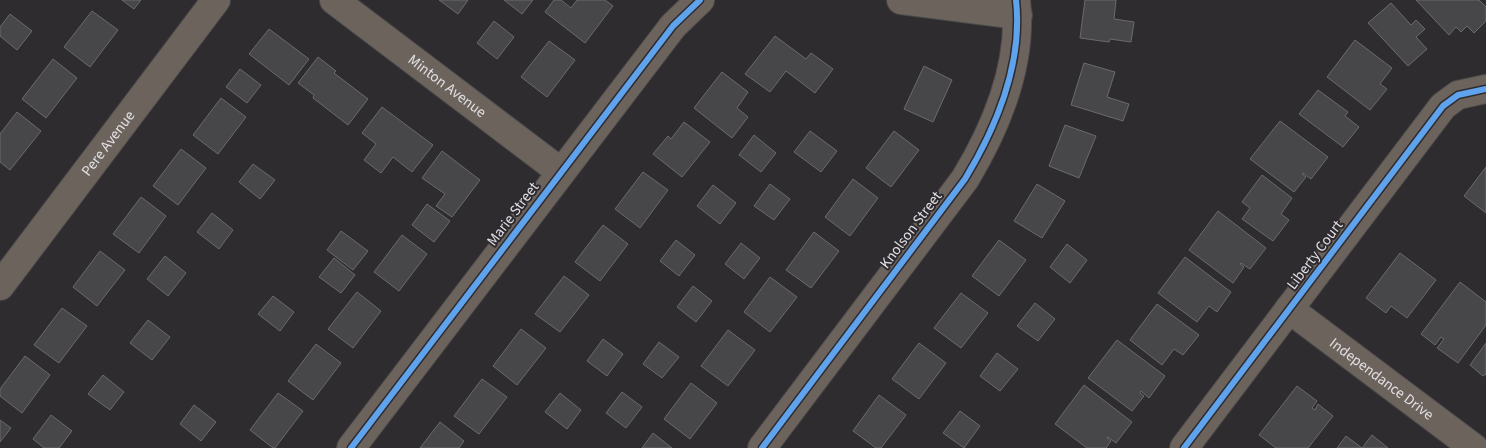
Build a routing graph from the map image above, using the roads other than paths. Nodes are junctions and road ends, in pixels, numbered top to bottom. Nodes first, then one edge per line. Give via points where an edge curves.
1 (216, 0) edge
2 (334, 0) edge
3 (700, 0) edge
4 (901, 0) edge
5 (1020, 5) edge
6 (1481, 90) edge
7 (561, 172) junction
8 (0, 286) edge
9 (1289, 309) junction
10 (351, 448) edge
11 (762, 448) edge
12 (1184, 448) edge
13 (1474, 448) edge

1 - 8 street, Pere Avenue
2 - 7 street, Minton Avenue
3 - 7 street, Marie Street via 673,26
4 - 5 street
5 - 11 street, Knolson Street via 1015,54 1001,108 984,149 965,179
6 - 9 street, Liberty Court via 1458,95 1443,106
7 - 10 street, Marie Street
9 - 12 street, Liberty Court
9 - 13 street, Independance Drive

